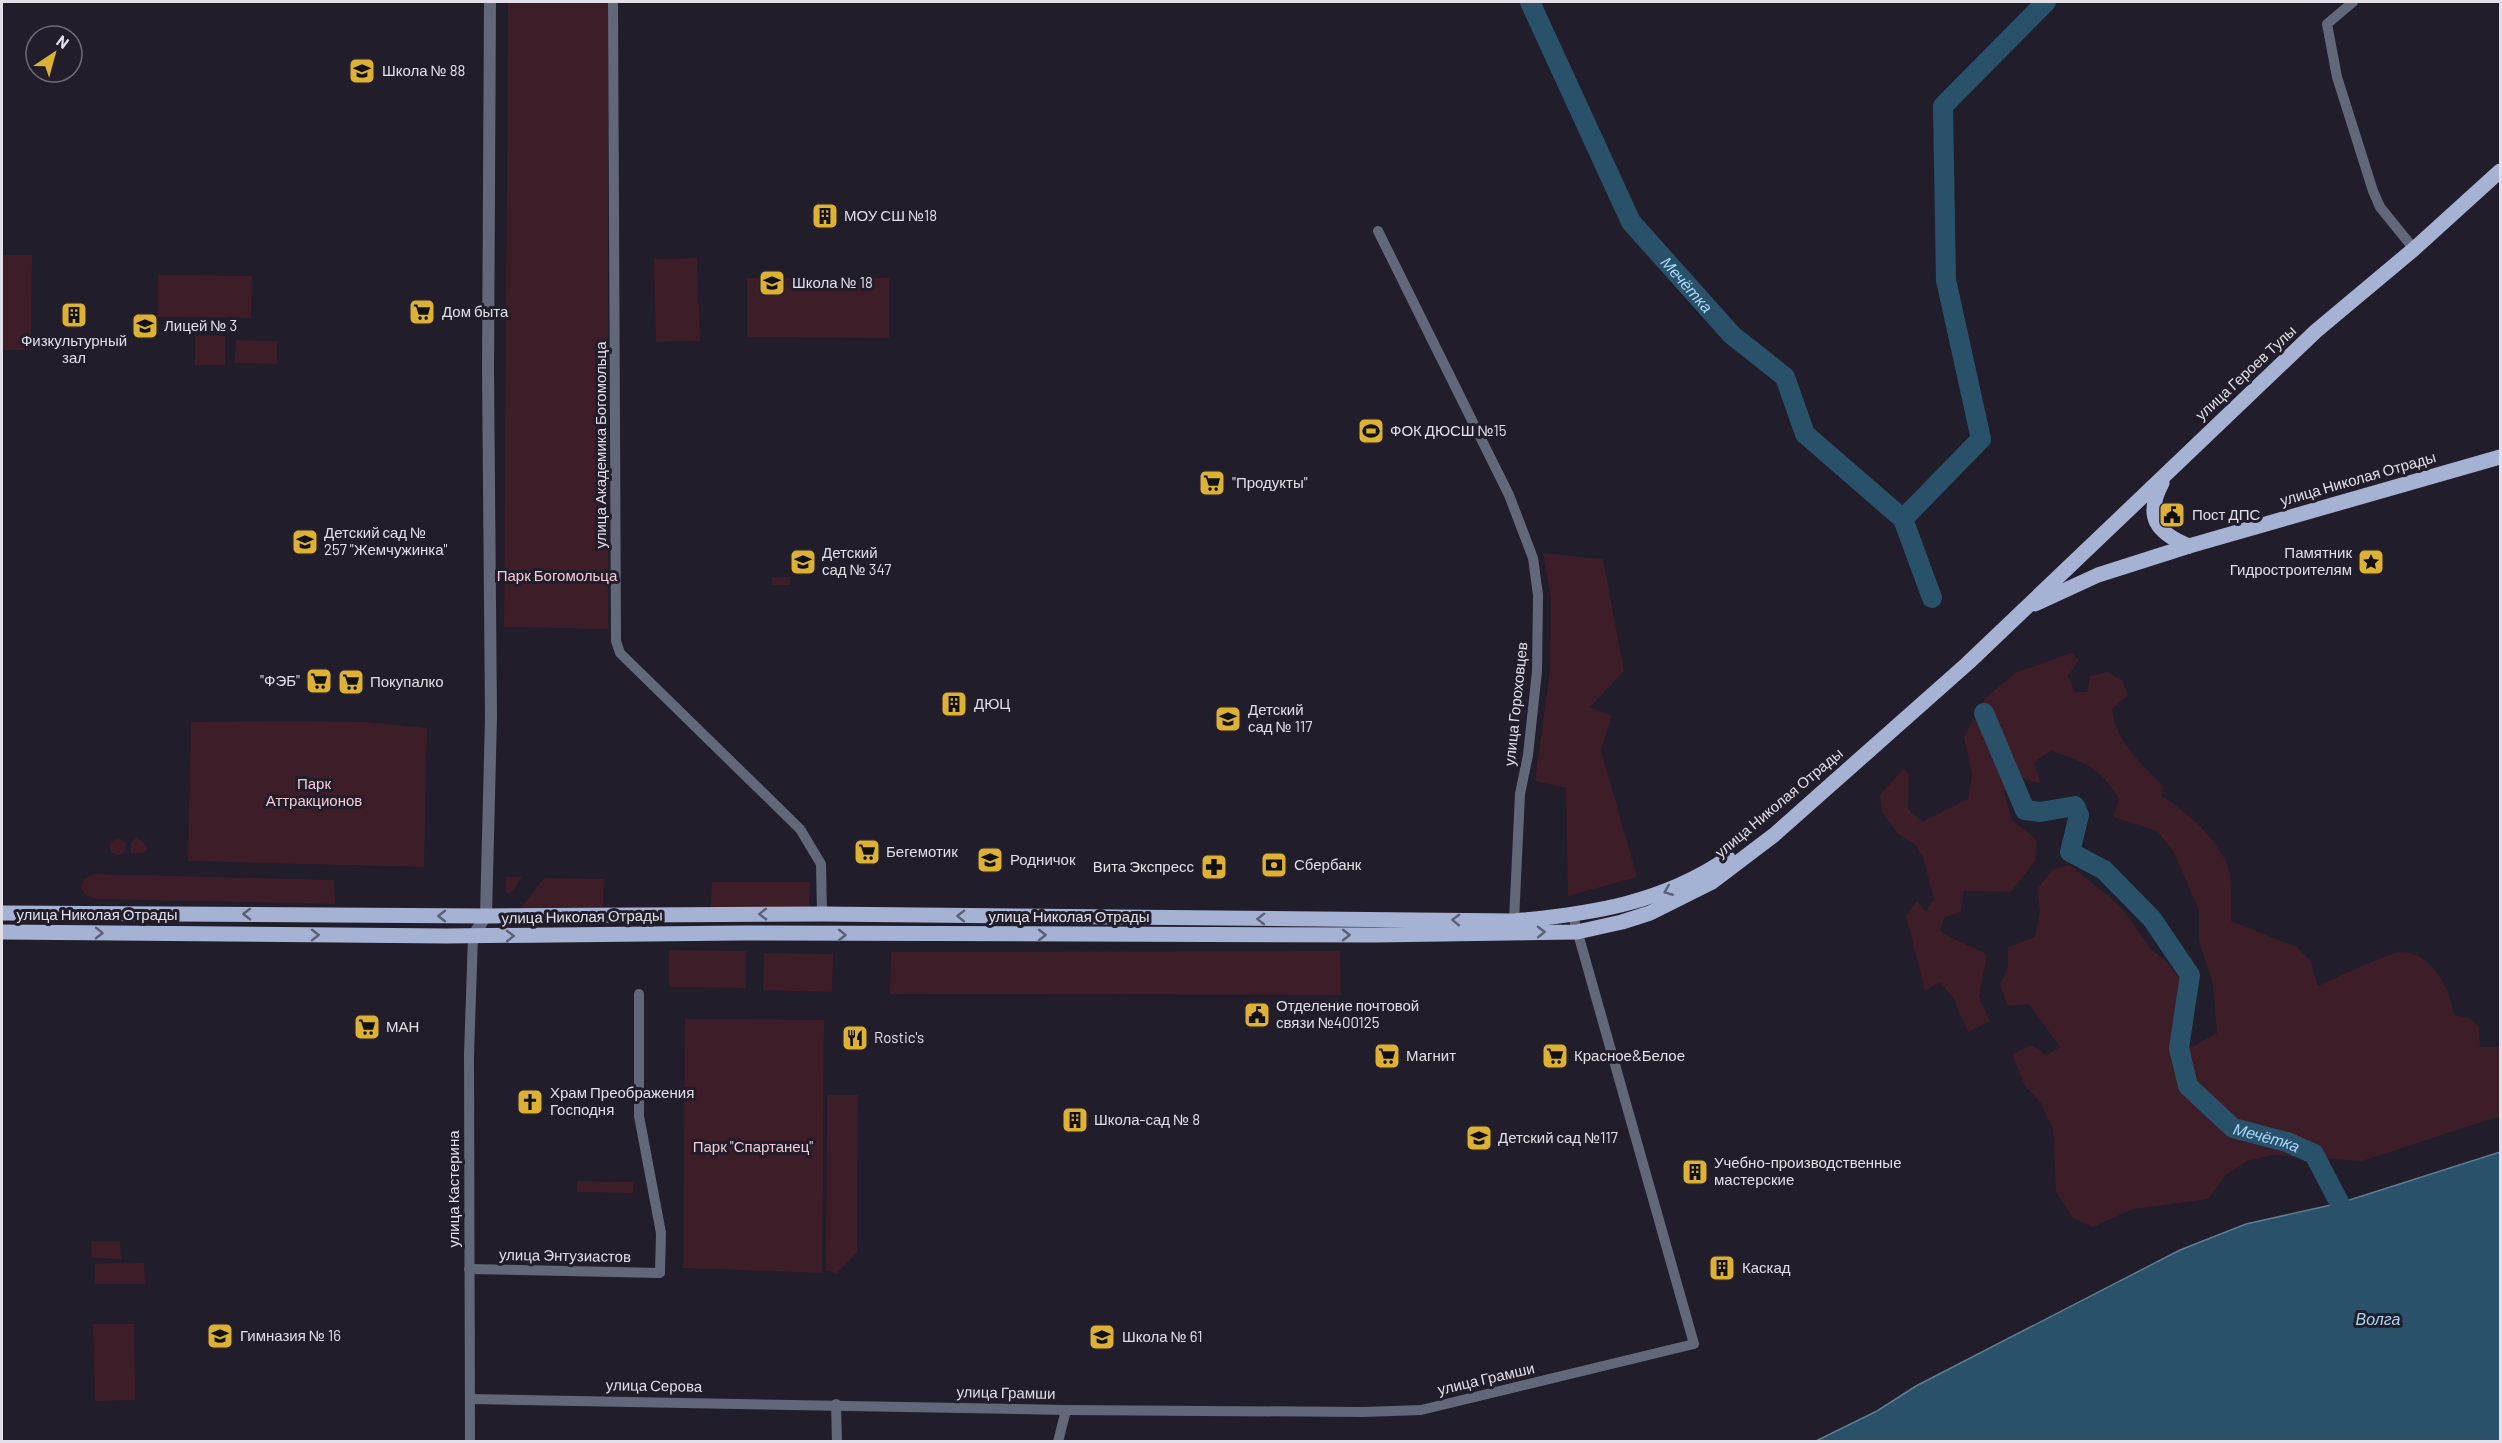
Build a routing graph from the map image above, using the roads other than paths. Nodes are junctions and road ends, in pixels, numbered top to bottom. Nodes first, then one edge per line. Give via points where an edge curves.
1 (490, 2) edge
2 (613, 2) edge
3 (2353, 2) edge
4 (2500, 171) edge
5 (1378, 231) dead end
6 (2414, 249) junction
7 (2500, 458) edge
8 (2165, 478) junction
9 (2189, 546) junction
10 (2023, 609) junction
11 (2, 913) edge
12 (822, 914) junction
13 (486, 916) junction
14 (1573, 916) junction
15 (1514, 921) junction
16 (2, 932) edge
17 (1578, 932) junction
18 (473, 936) junction
19 (639, 994) dead end
20 (470, 1269) junction
21 (471, 1399) junction
22 (836, 1404) junction
23 (1066, 1410) junction
24 (470, 1442) edge
25 (837, 1442) edge
26 (1058, 1442) edge

1 - 13 street via 491,717
2 - 12 street, улица Академика Богомольца via 616,641 620,653 807,838 821,864
3 - 6 street via 2327,24 2337,77 2379,207
4 - 6 main road, улица Героев Тулы
5 - 15 street, улица Гороховцев via 1509,495 1533,558 1538,595 1538,671 1520,794
6 - 8 main road, улица Героев Тулы via 2300,347
7 - 9 main road, улица Николая Отрады
8 - 9 main road via 2154,506 2156,524 2168,536
8 - 10 main road, улица Героев Тулы
9 - 10 main road, улица Николая Отрады via 2098,576
10 -> 14 main road, улица Николая Отрады via 1737,852 1673,889 1618,907
10 - 17 main road, улица Николая Отрады via 1968,663 1774,835 1712,882 1650,913
13 -> 11 main road, улица Николая Отрады
12 -> 13 main road, улица Николая Отрады
15 -> 12 main road, улица Николая Отрады
13 - 18 street
14 - 15 main road, улица Николая Отрады
14 - 17 street, улица Грамши
16 -> 18 main road, улица Николая Отрады
18 -> 17 main road, улица Николая Отрады via 1340,936
17 - 23 street, улица Грамши via 1694,1344 1421,1410
18 - 20 street, улица Кастерина
19 - 20 street, улица Энтузиастов via 639,1116 661,1233 660,1273
20 - 21 street, улица Кастерина
21 - 22 street, улица Серова
21 - 24 street, улица Кастерина
22 - 23 street, улица Грамши
22 - 25 street
23 - 26 street

